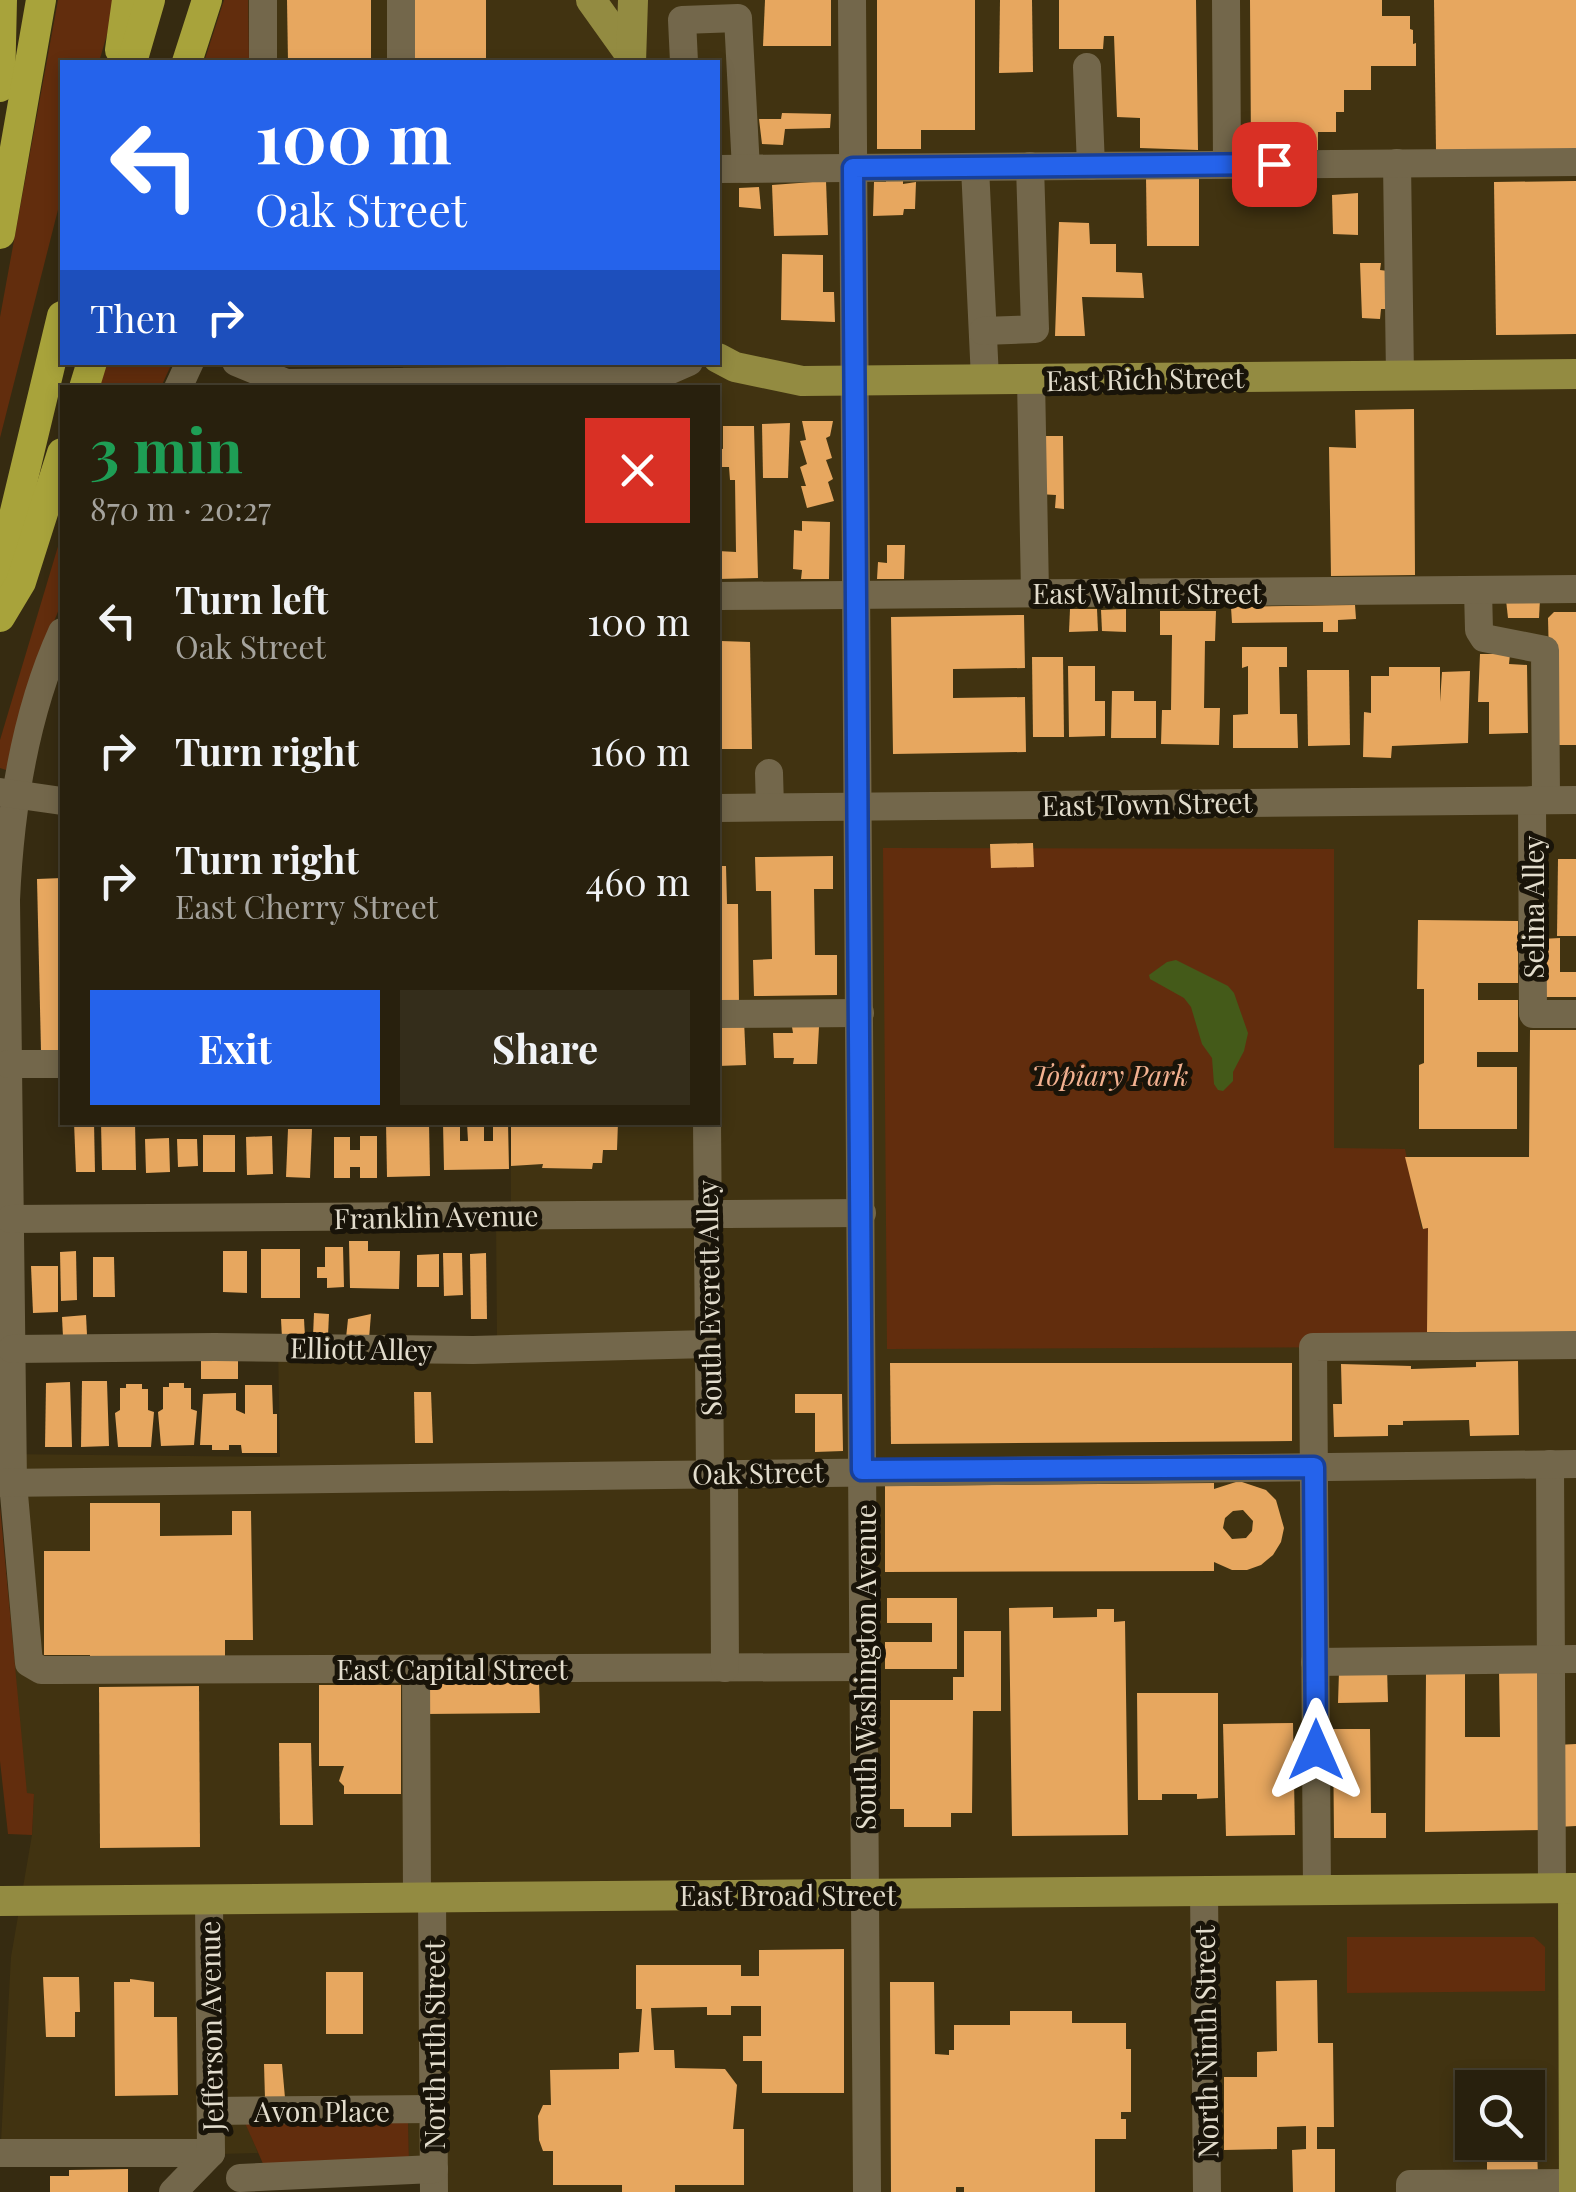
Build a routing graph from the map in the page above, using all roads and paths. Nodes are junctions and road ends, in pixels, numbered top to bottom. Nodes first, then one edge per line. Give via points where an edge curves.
1 (2, 0) edge
2 (41, 0) edge
3 (126, 0) edge
4 (150, 0) edge
5 (206, 0) edge
6 (263, 0) edge
7 (402, 0) edge
8 (590, 0) edge
9 (634, 0) edge
10 (852, 0) edge
11 (1226, 0) edge
12 (631, 59) edge
13 (118, 60) edge
14 (133, 60) edge
15 (188, 60) edge
16 (262, 60) edge
17 (401, 60) edge
18 (684, 60) edge
19 (1087, 67) dead end
20 (0, 88) edge
21 (731, 140) edge
22 (1576, 162) edge
23 (1397, 163) junction
24 (1227, 164) junction
25 (1030, 166) junction
26 (1092, 166) junction
27 (975, 167) junction
28 (853, 168) junction
29 (720, 169) edge
30 (746, 169) junction
31 (1, 220) edge
32 (60, 324) edge
33 (983, 331) junction
34 (720, 359) edge
35 (242, 365) edge
36 (680, 365) edge
37 (410, 372) edge
38 (1576, 374) edge
39 (1400, 376) junction
40 (985, 379) junction
41 (1031, 379) junction
42 (855, 380) junction
43 (280, 385) edge
44 (497, 385) edge
45 (60, 460) edge
46 (0, 574) edge
47 (1576, 589) edge
48 (1478, 590) junction
49 (1035, 593) junction
50 (857, 595) junction
51 (720, 596) edge
52 (0, 617) edge
53 (60, 637) edge
54 (769, 773) dead end
55 (8, 794) edge
56 (1539, 800) junction
57 (1576, 800) edge
58 (60, 801) edge
59 (859, 806) junction
60 (770, 807) junction
61 (720, 808) edge
62 (860, 1013) junction
63 (720, 1014) edge
64 (1576, 1014) edge
65 (8, 1064) junction
66 (60, 1064) edge
67 (707, 1125) edge
68 (862, 1212) junction
69 (708, 1214) junction
70 (10, 1219) junction
71 (709, 1344) junction
72 (1576, 1345) edge
73 (12, 1349) junction
74 (1563, 1464) edge
75 (1314, 1467) junction
76 (862, 1470) junction
77 (717, 1473) junction
78 (6, 1483) edge
79 (1563, 1659) edge
80 (1316, 1662) junction
81 (864, 1667) junction
82 (725, 1668) junction
83 (416, 1669) junction
84 (1567, 1888) edge
85 (1317, 1890) junction
86 (1204, 1891) junction
87 (866, 1894) junction
88 (425, 1898) junction
89 (208, 1900) junction
90 (0, 1901) edge
91 (434, 2109) junction
92 (211, 2110) junction
93 (0, 2154) edge
94 (211, 2154) junction
95 (434, 2180) edge
96 (245, 2185) edge
97 (1575, 2186) edge
98 (1410, 2188) edge
99 (174, 2192) edge
100 (867, 2192) edge
101 (1207, 2192) edge

1 - 20 highway
2 - 31 highway
3 - 13 highway
4 - 14 highway
5 - 15 highway
6 - 16 street
7 - 17 street
8 - 12 main road
9 - 12 main road
10 - 28 street, South Washington Avenue
11 - 24 street
18 - 21 street via 682,20 738,18
19 - 26 street
21 - 30 street
22 - 23 street via 1458,157
23 - 24 street
23 - 39 street
24 - 26 street
25 - 26 street
25 - 27 street
25 - 33 street via 1035,329
27 - 28 street
27 - 33 street
28 - 30 street
28 - 42 street, South Washington Avenue
29 - 30 street
32 - 46 highway
33 - 40 street
34 - 42 main road, East Rich Street via 775,378
35 - 43 street
36 - 44 street via 636,380
37 - 43 street
37 - 44 street
38 - 39 main road, East Rich Street
39 - 41 main road, East Rich Street
40 - 41 main road, East Rich Street
40 - 42 main road, East Rich Street
41 - 49 street
42 - 50 street, South Washington Avenue
45 - 52 highway via 22,582
47 - 48 street, East Walnut Street
48 - 49 street, East Walnut Street
48 - 56 street, Selina Alley via 1484,638 1545,650
49 - 50 street, East Walnut Street
50 - 51 street, East Walnut Street
50 - 59 street, South Washington Avenue
53 - 55 street
54 - 60 street
55 - 58 street
55 - 65 street
56 - 57 street, East Town Street
56 - 59 street, East Town Street
56 - 64 street, Selina Alley via 1532,1014
59 - 60 street, East Town Street
59 - 62 street, South Washington Avenue
60 - 61 street, East Town Street
62 - 63 street
62 - 68 street, South Washington Avenue
65 - 66 street
65 - 70 street
67 - 69 street, South Everett Alley
68 - 69 street, Franklin Avenue
68 - 76 street, South Washington Avenue
69 - 70 street, Franklin Avenue
69 - 71 street, South Everett Alley
70 - 73 street
71 - 73 street, Elliott Alley
71 - 77 street, South Everett Alley
72 - 75 street via 1313,1347
73 - 78 street
74 - 75 street, Oak Street
74 - 79 street
75 - 76 street, Oak Street
75 - 80 street
76 - 77 street, Oak Street
76 - 81 street, South Washington Avenue
77 - 78 street, Oak Street
77 - 82 street, South Everett Alley
78 - 83 street, East Capital Street via 29,1663 41,1670
79 - 80 street
79 - 84 street
80 - 85 street
81 - 82 street, East Capital Street
81 - 87 street, South Washington Avenue
82 - 83 street, East Capital Street
83 - 88 street, North 11th Street
84 - 85 main road, East Broad Street
84 - 97 main road
85 - 86 main road, East Broad Street
86 - 87 main road, East Broad Street
86 - 101 street, North Ninth Street
87 - 88 main road, East Broad Street
87 - 100 street, South Washington Avenue
88 - 89 main road, East Broad Street
88 - 91 street, North 11th Street
89 - 90 main road, East Broad Street
89 - 92 street, Jefferson Avenue
91 - 92 street, Avon Place
91 - 95 street, North 11th Street
92 - 94 street, Jefferson Avenue
93 - 94 street
94 - 96 street, Jefferson Avenue
94 - 99 street, Jefferson Avenue
95 - 96 street
97 - 98 street

